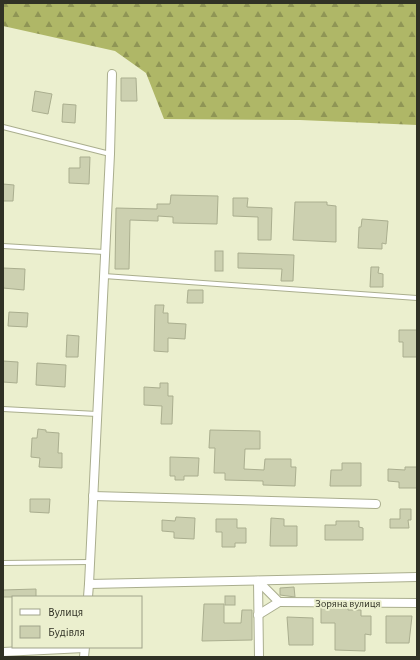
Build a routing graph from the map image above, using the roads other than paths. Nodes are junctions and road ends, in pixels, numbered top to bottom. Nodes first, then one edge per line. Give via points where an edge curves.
1 (112, 74) dead end
2 (3, 127) edge
3 (110, 154) junction
4 (3, 246) edge
5 (104, 252) junction
6 (104, 276) junction
7 (417, 298) edge
8 (3, 409) edge
9 (96, 414) junction
10 (93, 496) junction
11 (376, 504) dead end
12 (90, 562) junction
13 (3, 563) edge
14 (417, 577) edge
15 (258, 581) junction
16 (89, 584) junction
17 (88, 596) edge
18 (279, 602) junction
19 (417, 603) edge
20 (258, 615) junction
21 (69, 648) edge
22 (3, 652) edge
23 (259, 657) edge

1 - 3 street
2 - 3 lane
3 - 5 street
4 - 5 lane
5 - 6 street
6 - 7 lane
6 - 9 street
8 - 9 lane
9 - 10 street
10 - 11 street
10 - 12 street
12 - 13 lane
12 - 16 street
14 - 15 street
15 - 16 street
15 - 18 street
15 - 20 street
16 - 17 street
18 - 19 street, Зоряна вулиця
18 - 20 street
20 - 23 street
21 - 22 street

